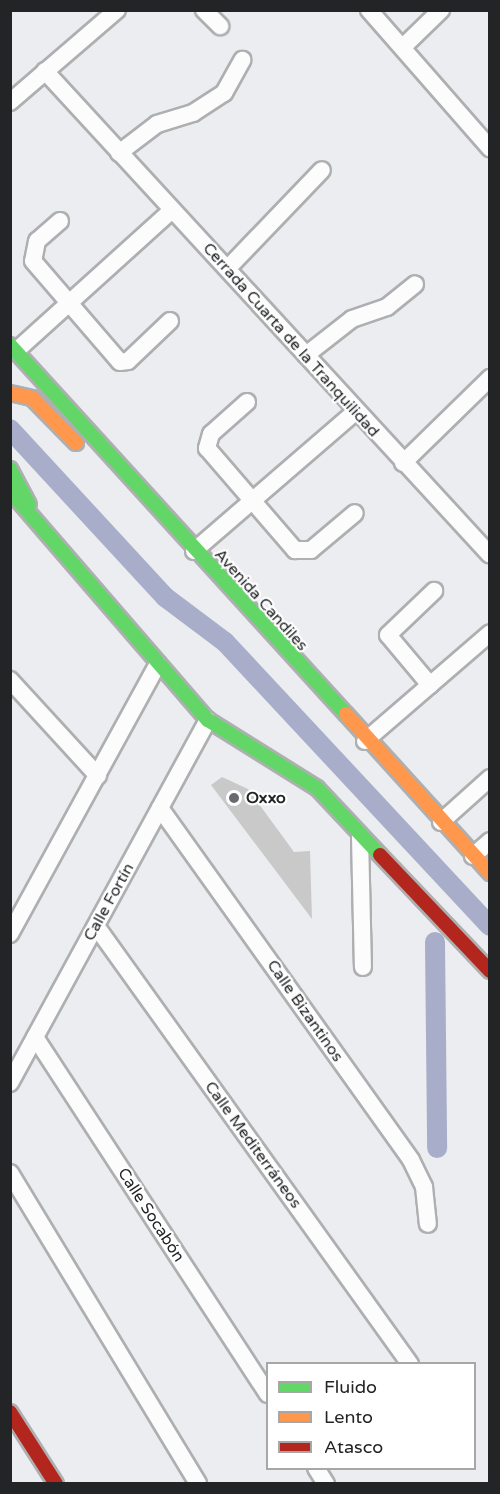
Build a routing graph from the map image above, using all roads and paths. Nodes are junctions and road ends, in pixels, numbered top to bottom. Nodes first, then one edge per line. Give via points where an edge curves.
1 (117, 10) edge
2 (204, 10) edge
3 (369, 10) edge
4 (441, 10) edge
5 (220, 26) dead end
6 (404, 46) junction
7 (242, 60) dead end
8 (45, 71) junction
9 (10, 102) edge
10 (488, 142) edge
11 (119, 153) junction
12 (322, 170) dead end
13 (171, 211) junction
14 (60, 221) dead end
15 (229, 267) junction
16 (414, 284) dead end
17 (72, 303) junction
18 (170, 321) dead end
19 (13, 348) edge
20 (306, 355) junction
21 (489, 378) edge
22 (10, 393) edge
23 (247, 402) dead end
24 (354, 413) junction
25 (108, 456) junction
26 (403, 463) junction
27 (10, 469) edge
28 (10, 491) edge
29 (250, 500) junction
30 (355, 513) dead end
31 (37, 522) junction
32 (194, 551) junction
33 (489, 553) edge
34 (434, 591) dead end
35 (489, 633) edge
36 (159, 664) junction
37 (430, 685) junction
38 (13, 689) edge
39 (208, 720) junction
40 (365, 741) junction
41 (98, 776) junction
42 (489, 778) edge
43 (160, 808) junction
44 (441, 822) junction
45 (360, 837) junction
46 (489, 841) edge
47 (473, 856) junction
48 (489, 873) edge
49 (96, 926) junction
50 (10, 934) edge
51 (363, 967) dead end
52 (489, 971) edge
53 (35, 1037) junction
54 (10, 1083) edge
55 (10, 1173) edge
56 (428, 1224) dead end
57 (409, 1362) edge
58 (266, 1392) edge
59 (10, 1412) edge
60 (317, 1470) edge
61 (56, 1484) edge
62 (198, 1484) edge
63 (326, 1484) edge

1 - 8 street
2 - 5 street
3 - 6 street
4 - 6 street
6 - 10 street
7 - 11 street via 224,93 193,113 162,121
8 - 9 street
8 - 11 street, Cerrada Cuarta de la Tranquilidad
11 - 13 street, Cerrada Cuarta de la Tranquilidad
12 - 15 street
13 - 15 street, Cerrada Cuarta de la Tranquilidad
13 - 17 street
14 - 17 street via 36,241 31,255
15 - 20 street, Cerrada Cuarta de la Tranquilidad
16 - 20 street via 387,307 352,319
17 - 18 street via 120,362
17 - 19 street
19 - 25 main road, Avenida Candiles
20 - 24 street, Cerrada Cuarta de la Tranquilidad
21 - 26 street
22 - 25 main road via 32,399 85,450
23 - 29 street via 207,441 214,458
24 - 26 street, Cerrada Cuarta de la Tranquilidad
24 - 29 street
25 - 32 main road, Avenida Candiles
26 - 33 street, Cerrada Cuarta de la Tranquilidad
27 - 31 main road
28 - 31 main road
29 - 30 street via 301,553
29 - 32 street
31 - 36 main road
32 - 40 main road, Avenida Candiles
34 - 37 street via 388,635
35 - 37 street
36 - 39 main road
36 - 41 street
37 - 40 street
38 - 41 street
39 - 43 street, Calle Fortín
39 - 45 main road via 317,788
40 - 44 main road, Avenida Candiles
41 - 50 street
42 - 44 street
43 - 49 street, Calle Fortín
43 - 56 street, Calle Bizantinos via 411,1160 424,1187
44 - 47 main road, Avenida Candiles
45 - 51 street
45 - 52 main road
46 - 47 street
47 - 48 main road, Avenida Candiles
49 - 53 street, Calle Fortín
49 - 57 street, Calle Mediterráneos
53 - 54 street, Calle Fortín
53 - 58 street, Calle Socabón
55 - 62 street
59 - 61 main road
60 - 63 street

